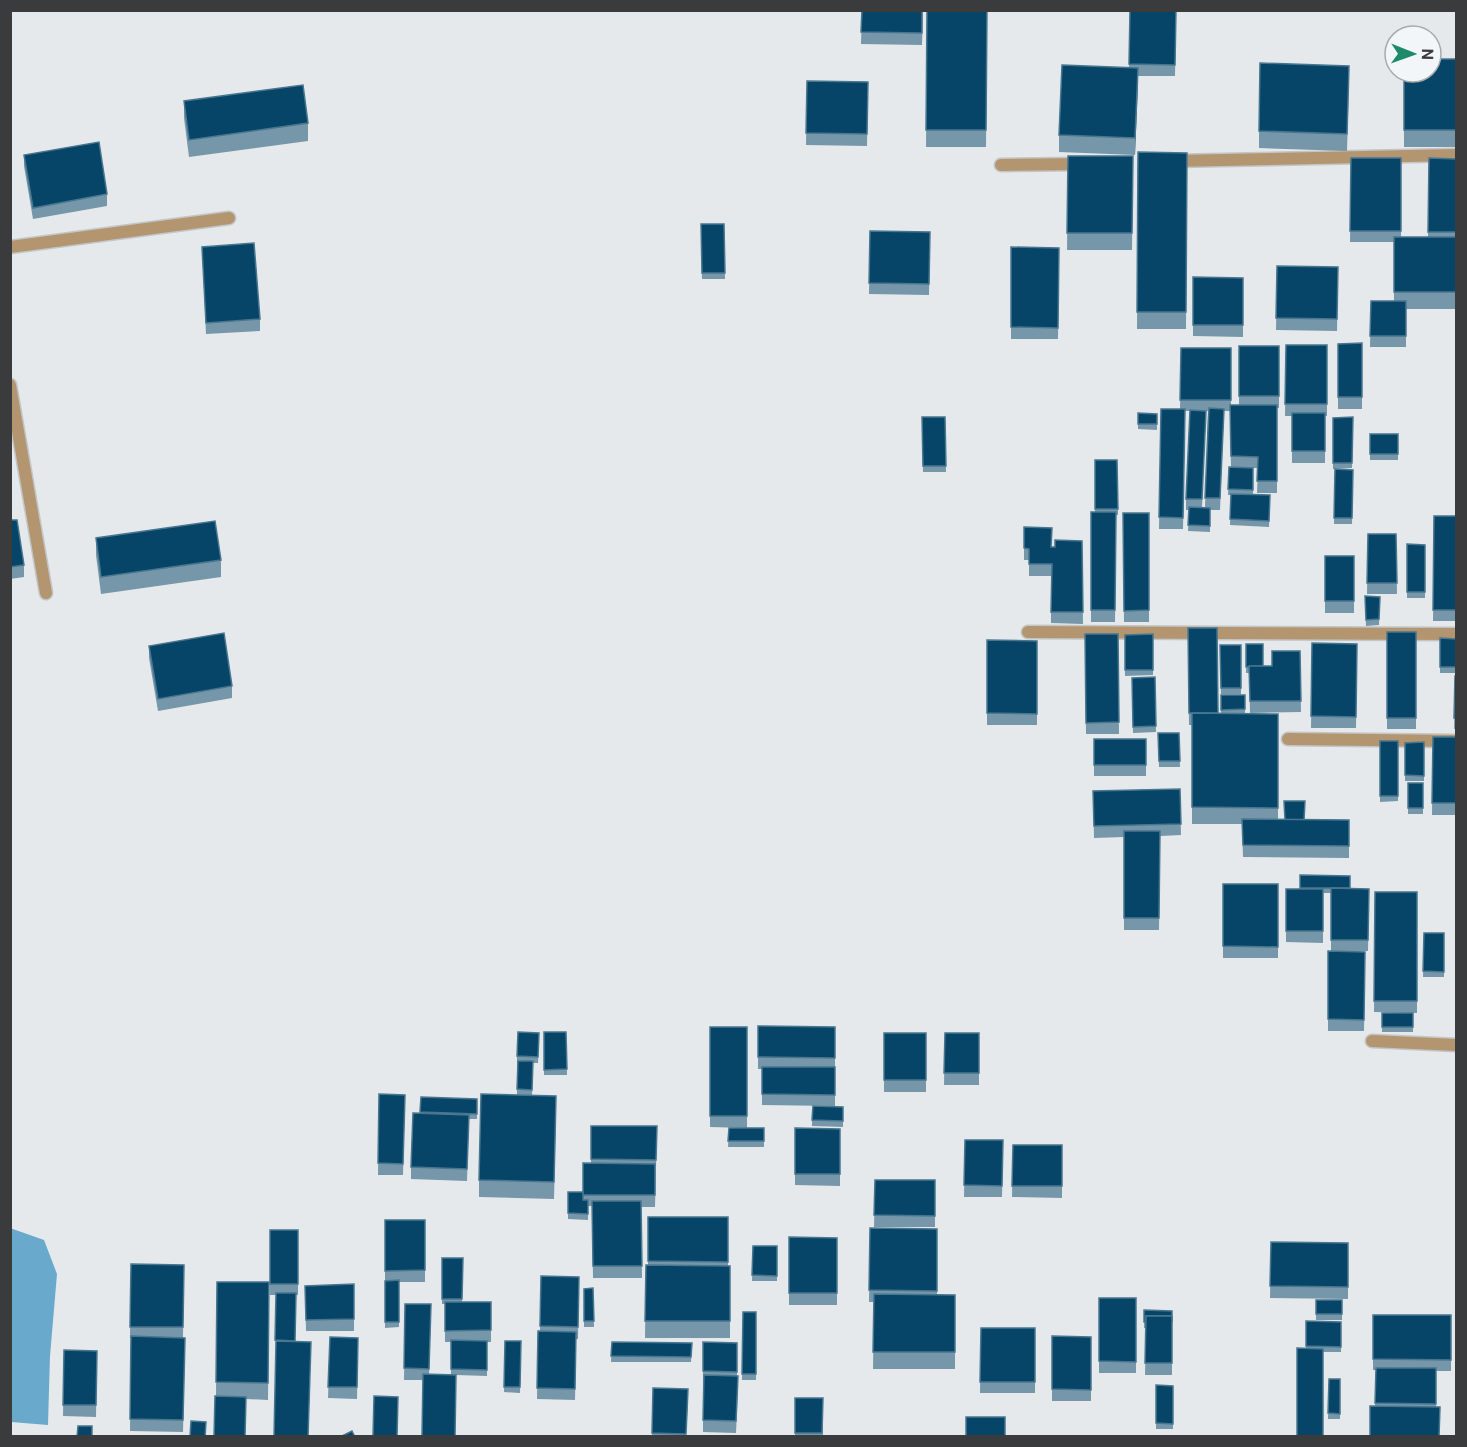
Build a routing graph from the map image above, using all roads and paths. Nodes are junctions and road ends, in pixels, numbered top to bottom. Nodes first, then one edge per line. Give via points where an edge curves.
1 (1456, 155) edge
2 (1164, 162) edge
3 (1094, 163) edge
4 (1000, 165) dead end
5 (230, 218) dead end
6 (10, 247) edge
7 (10, 385) edge
8 (46, 593) dead end
9 (1028, 632) dead end
10 (1456, 634) edge
11 (1288, 739) dead end
12 (1456, 741) edge
13 (1372, 1041) dead end
14 (1456, 1045) edge

1 - 2 street
3 - 4 street
5 - 6 street
7 - 8 street
9 - 10 street
11 - 12 street
13 - 14 street

